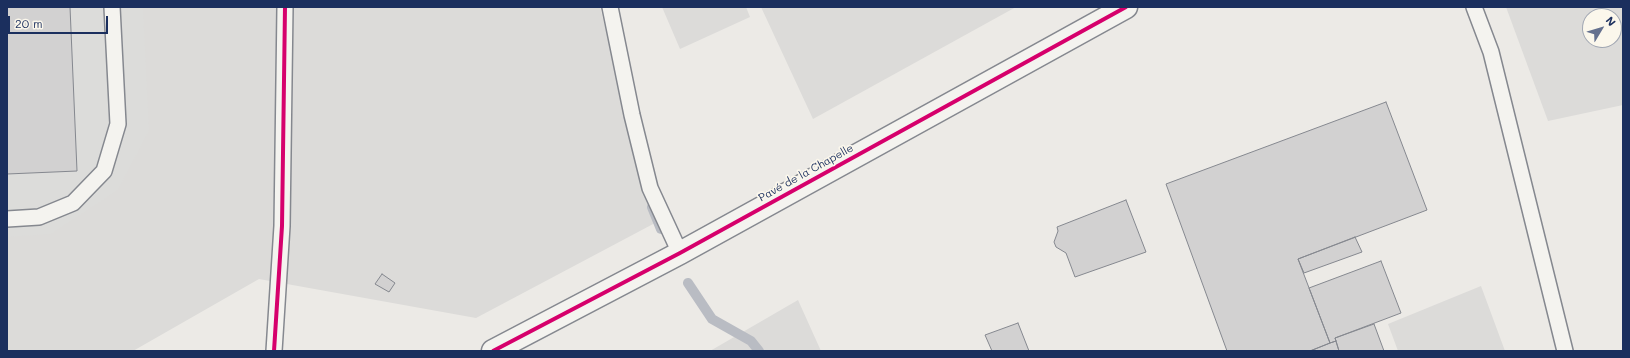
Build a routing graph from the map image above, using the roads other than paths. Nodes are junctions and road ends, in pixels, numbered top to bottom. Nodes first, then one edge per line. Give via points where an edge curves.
1 (112, 7) edge
2 (285, 7) edge
3 (610, 7) edge
4 (1126, 7) edge
5 (1474, 7) edge
6 (7, 218) edge
7 (680, 253) junction
8 (274, 351) edge
9 (493, 351) edge
10 (1565, 351) edge

1 - 6 lane via 118,124 104,171 72,203 39,217
2 - 8 lane via 282,226
3 - 7 lane via 650,188
4 - 7 main road, Pavé de la Chapelle
5 - 10 lane via 1491,52
7 - 9 main road, Pavé de la Chapelle

